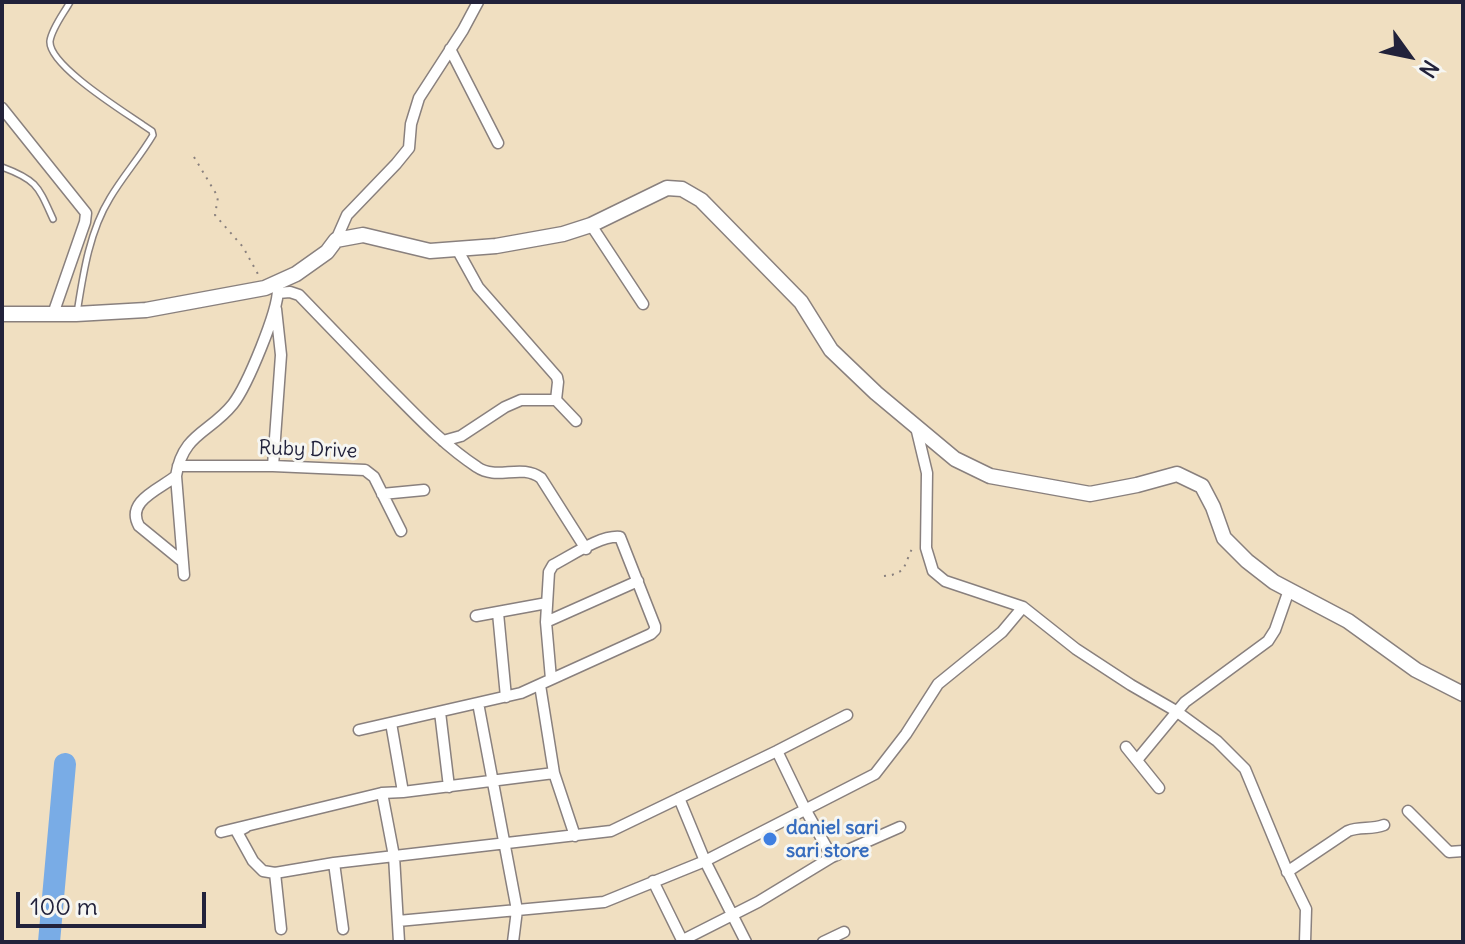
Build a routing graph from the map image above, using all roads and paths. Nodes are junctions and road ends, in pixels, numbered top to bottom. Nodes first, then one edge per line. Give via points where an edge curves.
1 (70, 2) edge
2 (478, 2) edge
3 (450, 49) junction
4 (2, 108) edge
5 (498, 143) dead end
6 (194, 157) dead end
7 (2, 167) edge
8 (53, 219) dead end
9 (591, 225) junction
10 (336, 240) junction
11 (457, 249) junction
12 (273, 287) junction
13 (643, 304) dead end
14 (276, 307) junction
15 (2, 314) edge
16 (53, 314) junction
17 (76, 314) junction
18 (556, 400) junction
19 (576, 421) dead end
20 (915, 425) junction
21 (443, 441) junction
22 (273, 466) junction
23 (177, 471) junction
24 (424, 490) dead end
25 (382, 494) junction
26 (925, 519) junction
27 (401, 531) dead end
28 (586, 549) junction
29 (183, 562) junction
30 (184, 575) dead end
31 (884, 576) dead end
32 (638, 581) junction
33 (1289, 590) junction
34 (547, 603) junction
35 (1023, 607) junction
36 (498, 613) junction
37 (476, 616) dead end
38 (546, 622) junction
39 (551, 679) junction
40 (540, 685) junction
41 (1463, 694) edge
42 (506, 697) junction
43 (478, 703) junction
44 (1176, 711) junction
45 (440, 712) junction
46 (847, 715) dead end
47 (391, 723) junction
48 (359, 730) dead end
49 (1126, 747) dead end
50 (777, 751) junction
51 (1137, 760) junction
52 (554, 773) junction
53 (493, 782) junction
54 (449, 787) junction
55 (1159, 788) dead end
56 (403, 792) junction
57 (382, 793) junction
58 (679, 798) junction
59 (805, 809) junction
60 (1408, 811) dead end
61 (1384, 825) dead end
62 (246, 827) junction
63 (900, 827) dead end
64 (221, 832) dead end
65 (575, 836) junction
66 (504, 842) junction
67 (1463, 851) edge
68 (394, 856) junction
69 (832, 857) junction
70 (705, 861) junction
71 (334, 863) junction
72 (1287, 872) junction
73 (275, 873) junction
74 (653, 881) junction
75 (517, 910) junction
76 (732, 916) junction
77 (398, 921) junction
78 (281, 929) dead end
79 (343, 929) dead end
80 (844, 932) dead end
81 (683, 941) edge
82 (399, 942) edge
83 (513, 942) edge
84 (746, 942) edge
85 (823, 942) edge
86 (1305, 942) edge

1 - 17 lane via 50,38 53,53 153,135 98,221
2 - 3 street
3 - 5 street
3 - 10 street via 419,98 409,148 347,215
4 - 16 street via 86,213
6 - 12 path via 218,197 215,215
7 - 8 lane via 26,176 39,188
9 - 11 street
9 - 13 street
9 - 20 street via 667,188 692,193 801,302 831,350
10 - 11 street via 363,235 430,251
10 - 12 street via 327,252
11 - 18 street via 478,287 557,377
12 - 14 street
12 - 17 street via 146,310
12 - 21 street via 299,295
14 - 22 street via 281,355
14 - 23 street via 243,390 187,445
15 - 16 street
16 - 17 street
18 - 19 street
18 - 21 street via 521,400
20 - 26 street via 927,473
20 - 33 street via 955,459 990,476 1090,494 1177,474 1202,486 1224,538
21 - 28 street via 479,469 534,472
22 - 23 street, Ruby Drive
22 - 25 street, Ruby Drive via 365,470
23 - 29 street
23 - 29 street via 143,498 135,514 139,526
24 - 25 street
25 - 27 street, Ruby Drive
26 - 31 path via 903,570
26 - 35 street via 933,571 945,581
28 - 32 street via 620,537
28 - 34 street via 550,569
29 - 30 street
32 - 38 street
32 - 39 street via 655,630
33 - 41 street
33 - 44 street via 1268,641
34 - 36 street
34 - 38 street
35 - 44 street via 1076,649
35 - 59 street via 1002,632 938,684 875,774
36 - 37 street
36 - 42 street
38 - 39 street
39 - 40 street
40 - 42 street
40 - 52 street
42 - 43 street
43 - 45 street
43 - 53 street
44 - 51 street
44 - 72 street via 1245,769
45 - 47 street
45 - 54 street
46 - 50 street
47 - 48 street
47 - 56 street
49 - 51 street
50 - 58 street
50 - 59 street
51 - 55 street
52 - 53 street
52 - 65 street
53 - 54 street
53 - 66 street
54 - 56 street
56 - 57 street
57 - 62 street
57 - 68 street
58 - 65 street via 611,831
58 - 70 street
59 - 69 street
59 - 70 street
60 - 67 street via 1449,852
61 - 72 street via 1348,831
62 - 64 street
62 - 73 street via 237,832 253,861
63 - 69 street
65 - 66 street
66 - 68 street
66 - 75 street
68 - 71 street
68 - 77 street
69 - 76 street
70 - 74 street
70 - 76 street
71 - 73 street
71 - 79 street
72 - 86 street via 1306,909
73 - 78 street
74 - 75 street via 604,902
74 - 81 street
75 - 77 street
75 - 83 street
76 - 81 street
76 - 84 street
77 - 82 street
80 - 85 street

